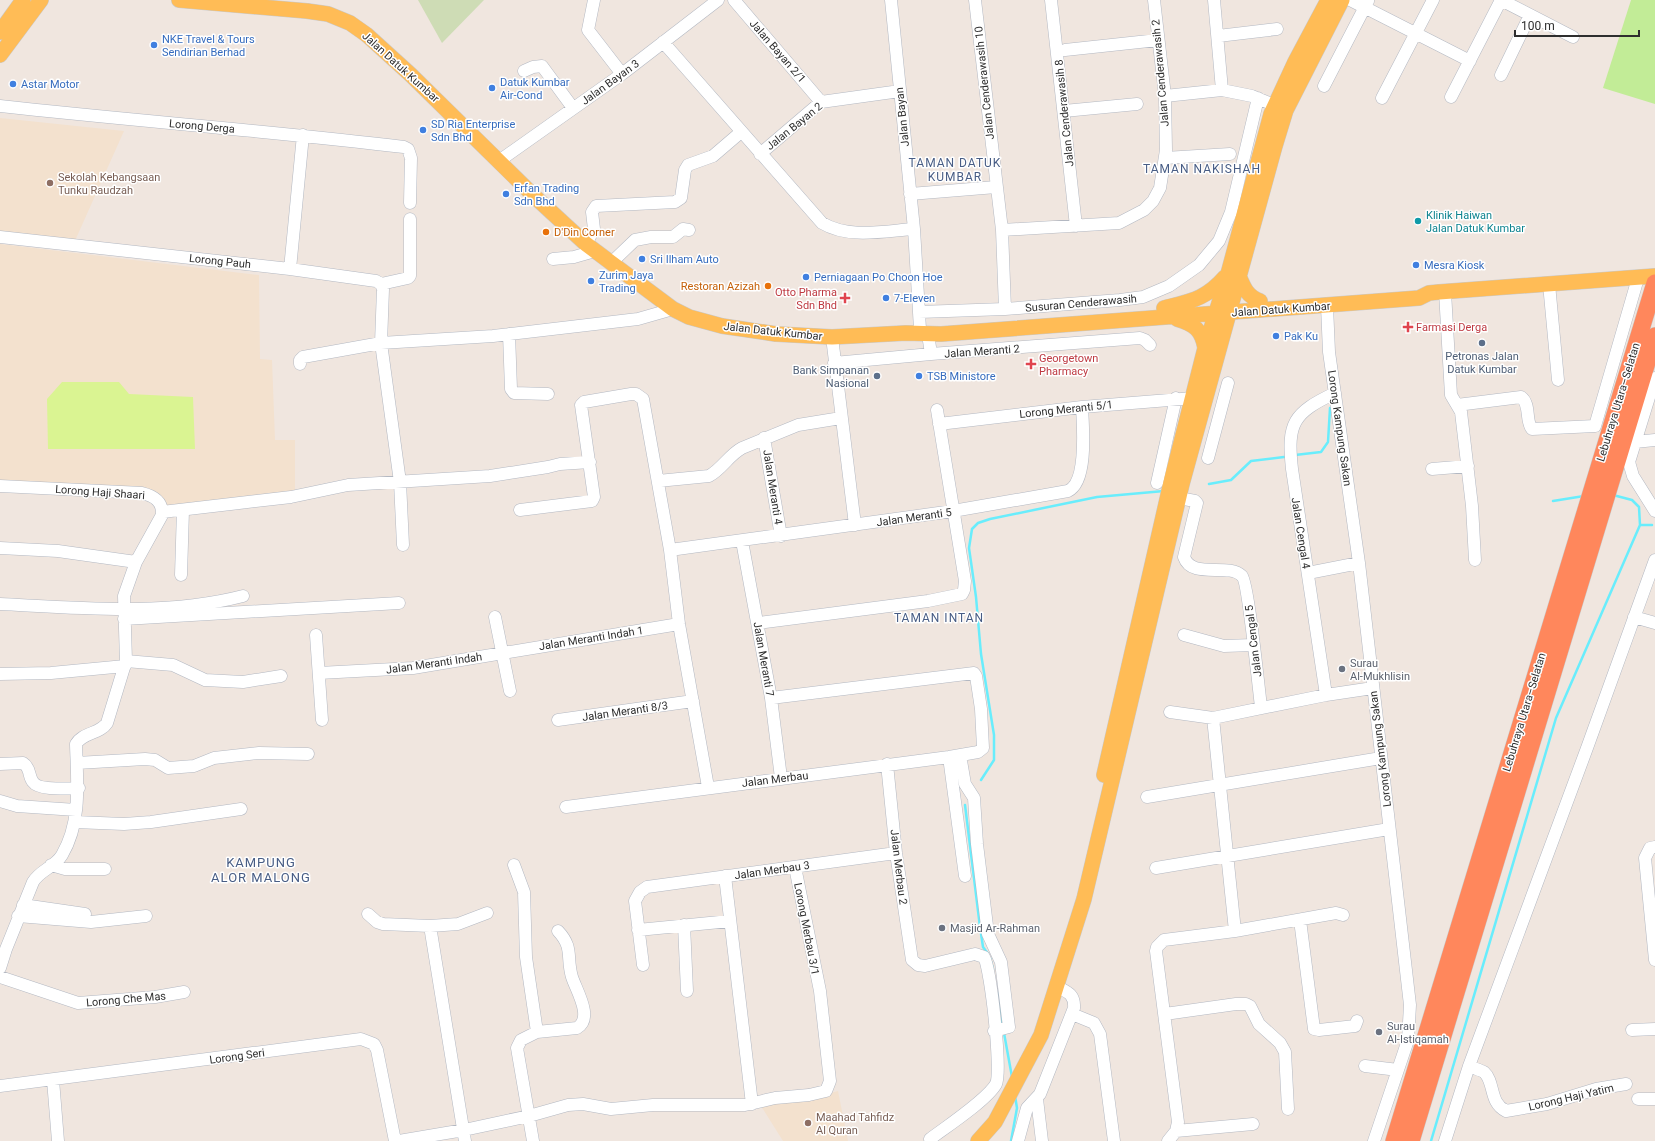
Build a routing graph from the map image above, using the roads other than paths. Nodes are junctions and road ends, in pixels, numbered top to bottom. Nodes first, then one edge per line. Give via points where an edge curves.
1 (23, 0) edge
2 (41, 0) edge
3 (179, 0) edge
4 (594, 0) edge
5 (718, 0) edge
6 (734, 0) edge
7 (891, 0) edge
8 (975, 0) edge
9 (1051, 0) edge
10 (1154, 0) edge
11 (1214, 0) edge
12 (1328, 0) edge
13 (1342, 0) edge
14 (1350, 0) edge
15 (1433, 0) edge
16 (1501, 0) edge
17 (1366, 4) edge
18 (1530, 15) junction
19 (1277, 29) dead end
20 (0, 32) edge
21 (1416, 33) junction
22 (1218, 36) junction
23 (1573, 37) dead end
24 (1158, 40) junction
25 (663, 42) junction
26 (1065, 50) dead end
27 (0, 55) edge
28 (1470, 61) junction
29 (524, 71) dead end
30 (622, 74) junction
31 (1501, 75) dead end
32 (1324, 86) dead end
33 (1222, 90) junction
34 (900, 91) junction
35 (1165, 96) junction
36 (1451, 97) dead end
37 (1258, 98) junction
38 (1382, 98) dead end
39 (821, 102) junction
40 (1137, 104) dead end
41 (1274, 105) junction
42 (0, 106) edge
43 (573, 108) junction
44 (1064, 111) junction
45 (741, 132) junction
46 (303, 135) junction
47 (760, 154) junction
48 (1230, 154) dead end
49 (1165, 158) junction
50 (499, 161) junction
51 (996, 187) junction
52 (910, 194) junction
53 (410, 203) dead end
54 (410, 219) dead end
55 (1076, 226) junction
56 (914, 229) junction
57 (689, 230) dead end
58 (1002, 230) junction
59 (0, 237) edge
60 (590, 247) junction
61 (553, 259) dead end
62 (611, 263) junction
63 (290, 269) junction
64 (1234, 275) junction
65 (1655, 276) edge
66 (1638, 278) junction
67 (1655, 283) edge
68 (381, 284) junction
69 (1549, 284) junction
70 (1425, 291) junction
71 (1445, 292) junction
72 (1265, 306) junction
73 (1327, 306) junction
74 (673, 309) junction
75 (1006, 309) junction
76 (1224, 309) junction
77 (919, 312) junction
78 (1168, 313) junction
79 (986, 330) junction
80 (918, 332) junction
81 (509, 334) junction
82 (1655, 336) edge
83 (832, 337) junction
84 (381, 343) junction
85 (1150, 345) dead end
86 (987, 350) junction
87 (1212, 350) junction
88 (931, 354) junction
89 (834, 363) junction
90 (300, 364) dead end
91 (1655, 378) edge
92 (1558, 380) dead end
93 (1228, 383) dead end
94 (1335, 393) junction
95 (548, 394) dead end
96 (1176, 398) junction
97 (1194, 398) junction
98 (1457, 405) junction
99 (1082, 407) junction
100 (937, 410) dead end
101 (841, 418) junction
102 (939, 424) junction
103 (1196, 434) junction
104 (764, 438) junction
105 (1213, 439) junction
106 (1655, 440) edge
107 (1635, 442) junction
108 (1208, 458) dead end
109 (590, 462) junction
110 (1468, 466) junction
111 (1432, 469) dead end
112 (658, 481) junction
113 (400, 482) junction
114 (1157, 483) dead end
115 (0, 486) edge
116 (1179, 498) junction
117 (182, 510) junction
118 (520, 510) dead end
119 (953, 511) junction
120 (1593, 511) junction
121 (1655, 511) edge
122 (162, 512) junction
123 (855, 525) junction
124 (781, 536) junction
125 (742, 541) junction
126 (403, 545) dead end
127 (0, 548) edge
128 (670, 550) junction
129 (1476, 560) dead end
130 (1655, 560) edge
131 (136, 562) junction
132 (1359, 563) junction
133 (1308, 573) junction
134 (181, 575) dead end
135 (243, 596) dead end
136 (399, 603) dead end
137 (0, 604) edge
138 (124, 614) junction
139 (495, 617) dead end
140 (1634, 617) junction
141 (758, 623) junction
142 (1655, 623) edge
143 (679, 624) junction
144 (316, 635) dead end
145 (1184, 635) dead end
146 (1253, 645) junction
147 (502, 652) junction
148 (125, 664) junction
149 (319, 673) junction
150 (0, 674) edge
151 (281, 676) dead end
152 (1373, 688) junction
153 (510, 691) dead end
154 (1326, 695) junction
155 (771, 698) junction
156 (693, 701) junction
157 (1261, 707) junction
158 (1170, 712) dead end
159 (1214, 718) junction
160 (322, 720) dead end
161 (558, 720) dead end
162 (308, 754) dead end
163 (955, 756) junction
164 (1381, 758) junction
165 (77, 763) junction
166 (0, 764) edge
167 (887, 764) junction
168 (781, 778) junction
169 (1108, 778) junction
170 (1219, 786) junction
171 (708, 787) junction
172 (79, 788) junction
173 (1147, 797) dead end
174 (0, 802) edge
175 (566, 807) dead end
176 (240, 809) dead end
177 (76, 816) junction
178 (1389, 829) junction
179 (1655, 847) edge
180 (896, 853) junction
181 (1228, 857) junction
182 (51, 865) junction
183 (514, 865) dead end
184 (795, 867) junction
185 (1156, 868) dead end
186 (105, 869) dead end
187 (726, 876) junction
188 (965, 876) dead end
189 (20, 911) junction
190 (487, 913) dead end
191 (85, 914) dead end
192 (368, 914) dead end
193 (1343, 915) dead end
194 (146, 916) dead end
195 (1300, 920) junction
196 (730, 921) junction
197 (684, 925) junction
198 (430, 926) junction
199 (558, 930) dead end
200 (638, 930) junction
201 (1235, 931) junction
202 (1655, 960) edge
203 (643, 965) dead end
204 (0, 968) edge
205 (0, 977) edge
206 (1058, 987) junction
207 (687, 991) dead end
208 (184, 992) dead end
209 (1072, 1014) junction
210 (1165, 1014) junction
211 (1357, 1020) dead end
212 (1655, 1029) edge
213 (1000, 1030) junction
214 (1632, 1030) dead end
215 (537, 1032) junction
216 (1365, 1066) dead end
217 (1469, 1066) junction
218 (1398, 1070) junction
219 (53, 1080) junction
220 (1626, 1084) dead end
221 (0, 1086) edge
222 (1037, 1098) junction
223 (1638, 1099) dead end
224 (1655, 1099) edge
225 (752, 1104) junction
226 (1288, 1109) dead end
227 (530, 1116) junction
228 (1253, 1124) dead end
229 (464, 1136) edge
230 (1172, 1136) edge
231 (930, 1139) dead end
232 (58, 1141) edge
233 (395, 1141) edge
234 (400, 1141) edge
235 (532, 1141) edge
236 (978, 1141) edge
237 (1018, 1141) edge
238 (1042, 1141) edge
239 (1114, 1141) edge
240 (1374, 1141) edge
241 (1394, 1141) edge
242 (1411, 1141) edge
243 (1446, 1141) edge

1 - 20 main road
2 - 27 main road
3 - 50 main road, Jalan Datuk Kumbar via 314,12 328,14 350,23 394,59
4 - 30 street via 588,30
5 - 25 street, Jalan Bayan 3
6 - 39 street, Jalan Bayan 2/1
7 - 34 street, Jalan Bayan
8 - 51 street, Jalan Cenderawasih 10
9 - 44 street, Jalan Cenderawasih 8
10 - 24 street, Jalan Cenderawasih 2
11 - 22 street
12 - 41 main road
13 - 64 main road via 1286,110
14 - 17 street
15 - 21 street
16 - 18 street
16 - 28 street
17 - 21 street
17 - 32 street
18 - 23 street
18 - 31 street
19 - 22 street
21 - 28 street
21 - 38 street
22 - 33 street
24 - 26 street
24 - 35 street, Jalan Cenderawasih 2
25 - 30 street, Jalan Bayan 3
25 - 45 street
28 - 36 street
29 - 43 street via 542,66
30 - 43 street, Jalan Bayan 3
33 - 35 street
33 - 37 street
34 - 39 street, Jalan Bayan 2
34 - 52 street, Jalan Bayan
35 - 49 street, Jalan Cenderawasih 2
37 - 41 street
37 - 75 street, Susuran Cenderawasih via 1231,212 1219,241 1199,265 1169,286 1142,297
39 - 47 street, Jalan Bayan 2
40 - 44 street
41 - 64 main road
42 - 46 street, Lorong Derga
43 - 50 street, Jalan Bayan 3
44 - 55 street, Jalan Cenderawasih 8
45 - 47 street
45 - 60 street via 713,156 688,165 681,198 676,202 596,206 592,212 594,229
46 - 53 street, Lorong Derga via 408,149 411,158
46 - 63 street
47 - 56 street via 828,227 858,233
48 - 49 street
49 - 55 street, Jalan Cenderawasih 2 via 1160,188 1144,210 1119,223
50 - 60 main road, Jalan Datuk Kumbar
51 - 52 street
51 - 58 street, Jalan Cenderawasih 10
52 - 56 street, Jalan Bayan
54 - 68 street via 410,276
55 - 58 street, Jalan Cenderawasih 2
56 - 77 street, Jalan Bayan
57 - 62 street via 684,229 673,237 635,240
58 - 75 street, Jalan Cenderawasih 10
59 - 63 street, Lorong Pauh
60 - 61 street via 574,258
60 - 62 main road, Jalan Datuk Kumbar
62 - 74 main road, Jalan Datuk Kumbar
63 - 68 street, Lorong Pauh via 376,281
64 - 72 main road via 1246,293
64 - 76 main road
64 - 78 main road via 1206,295
65 - 66 main road, Jalan Datuk Kumbar
66 - 69 main road, Jalan Datuk Kumbar
66 - 98 street via 1595,426 1532,429 1526,402 1522,397
67 - 120 highway, Lebuhraya Utara–Selatan
68 - 84 street
69 - 71 main road, Jalan Datuk Kumbar
69 - 92 street
70 - 71 main road, Jalan Datuk Kumbar
70 - 72 main road, Jalan Datuk Kumbar
70 - 73 main road, Jalan Datuk Kumbar via 1419,298
71 - 98 street via 1451,395
72 - 73 main road, Jalan Datuk Kumbar
72 - 76 main road, Jalan Datuk Kumbar
72 - 87 main road via 1233,328
73 - 94 street, Lorong Kampung Sakan via 1329,352
74 - 81 street via 638,319
74 - 83 main road, Jalan Datuk Kumbar via 689,317 736,329
75 - 77 street, Susuran Cenderawasih
76 - 78 main road, Jalan Datuk Kumbar
76 - 87 main road
77 - 80 street, Jalan Bayan
78 - 79 main road, Jalan Datuk Kumbar
78 - 80 main road, Jalan Datuk Kumbar via 958,323
78 - 87 main road via 1197,327
79 - 80 main road, Jalan Datuk Kumbar
79 - 86 street
80 - 83 main road, Jalan Datuk Kumbar
80 - 88 street, Jalan Bayan
81 - 84 street
81 - 95 street via 511,389 514,393
82 - 120 highway, Lebuhraya Utara–Selatan
83 - 89 street
84 - 90 street via 303,357
84 - 113 street
85 - 86 street, Jalan Meranti 2 via 1140,338
86 - 88 street, Jalan Meranti 2
87 - 97 main road
87 - 103 main road
88 - 89 street, Jalan Meranti 2
89 - 101 street
91 - 107 street
93 - 105 street
94 - 132 street, Lorong Kampung Sakan
94 - 133 street, Jalan Cengal 4 via 1302,412 1294,424 1290,442
96 - 97 street, Lorong Meranti 5/1
96 - 99 street, Lorong Meranti 5/1
96 - 114 street
97 - 169 main road via 1154,552
98 - 110 street via 1461,412
99 - 102 street, Lorong Meranti 5/1
99 - 119 street, Jalan Meranti 5 via 1084,445 1078,482 1074,489
100 - 102 street
101 - 104 street via 798,425
101 - 123 street
102 - 119 street
103 - 105 street
103 - 116 main road
104 - 112 street via 734,452 709,476
104 - 124 street, Jalan Meranti 4
105 - 108 street
106 - 107 street
107 - 121 street via 1629,468
109 - 112 street via 582,404 636,394 643,399
109 - 113 street via 564,463 490,476
109 - 118 street via 594,497 592,501
110 - 111 street
110 - 129 street
112 - 128 street
113 - 117 street via 348,485 292,496
113 - 126 street
115 - 122 street, Lorong Haji Shaari via 142,493 152,495 158,500
116 - 146 street, Jalan Cengal 5 via 1196,503 1184,557 1186,564 1192,568 1241,575 1247,595
116 - 169 main road
117 - 122 street
117 - 134 street
119 - 123 street, Jalan Meranti 5
119 - 141 street via 965,585 959,596
120 - 241 highway, Lebuhraya Utara–Selatan
120 - 242 highway, Lebuhraya Utara–Selatan
122 - 131 street
123 - 124 street, Jalan Meranti 5
124 - 125 street, Jalan Meranti 5
125 - 128 street, Jalan Meranti 5
125 - 141 street, Jalan Meranti 7
127 - 131 street via 58,551
128 - 143 street
130 - 140 street
131 - 138 street via 124,596
132 - 133 street
132 - 152 street, Lorong Kampung Sakan
133 - 154 street, Jalan Cengal 4
135 - 138 street via 218,602
136 - 138 street
137 - 138 street
138 - 148 street
139 - 147 street
140 - 142 street
140 - 217 street
141 - 155 street, Jalan Meranti 7
143 - 147 street, Jalan Meranti Indah 1
143 - 156 street
144 - 149 street
145 - 146 street via 1224,646
146 - 157 street, Jalan Cengal 5
147 - 149 street, Jalan Meranti Indah via 413,668
147 - 153 street
148 - 150 street via 51,673
148 - 151 street via 173,666 205,680 243,682
148 - 165 street via 107,723 101,729 78,740
149 - 160 street
152 - 154 street
152 - 164 street, Lorong Kampung Sakan
154 - 157 street
155 - 163 street, Jalan Merbau via 974,673 981,709 983,748 978,752
155 - 168 street, Jalan Meranti 7
156 - 161 street, Jalan Meranti 8/3
156 - 171 street
157 - 159 street
158 - 159 street
159 - 170 street
162 - 165 street via 259,753 214,758 194,766 168,768 155,760 146,759
163 - 167 street, Jalan Merbau
163 - 188 street
163 - 213 street via 965,784 974,798 988,934 1003,969 1010,1027
164 - 170 street
164 - 178 street, Lorong Kampung Sakan
165 - 172 street
166 - 172 street via 23,763 28,768 32,782 39,787
167 - 168 street, Jalan Merbau
167 - 180 street, Jalan Merbau 2
168 - 171 street, Jalan Merbau
169 - 206 main road via 1077,898 1074,931
170 - 173 street
170 - 181 street
171 - 175 street, Jalan Merbau
172 - 177 street
174 - 177 street
176 - 177 street via 124,824
177 - 182 street via 62,857
178 - 181 street
178 - 218 street, Lorong Kampung Sakan via 1410,1005 1410,1030
179 - 202 street via 1650,848 1645,858
180 - 184 street, Jalan Merbau 3
180 - 213 street, Jalan Merbau 2 via 912,960 918,965 926,966 975,954 984,957
181 - 185 street
181 - 201 street
182 - 186 street via 65,869
182 - 189 street via 37,875
183 - 215 street via 524,892 526,957
184 - 187 street, Jalan Merbau 3
184 - 225 street, Lorong Merbau 3/1 via 820,991 830,1081 828,1090 824,1092 774,1098
187 - 196 street
187 - 200 street, Jalan Merbau 3 via 647,887 640,892 635,901
189 - 191 street
189 - 194 street via 91,922
189 - 204 street
190 - 198 street via 458,924
192 - 198 street via 377,922 384,924
193 - 195 street
195 - 201 street
195 - 211 street via 1314,1028 1319,1030 1355,1026
196 - 197 street
196 - 225 street
197 - 200 street
197 - 207 street
198 - 229 street
199 - 215 street via 568,945 571,974 581,998 584,1019 577,1028
200 - 203 street
201 - 210 street via 1160,942 1156,951
205 - 208 street, Lorong Che Mas via 78,1003
206 - 209 street via 1075,1000
206 - 236 main road via 1031,1055 995,1122
209 - 222 street
209 - 239 street via 1094,1023 1100,1034
210 - 226 street via 1236,1004 1250,1006 1259,1024 1283,1046
210 - 230 street via 1178,1122
212 - 214 street
213 - 231 street via 996,1083 986,1095
215 - 227 street via 522,1040 517,1048
216 - 218 street
217 - 220 street, Lorong Haji Yatim via 1483,1072 1497,1104 1506,1110 1547,1104 1596,1089
217 - 243 street
218 - 240 street, Lorong Kampung Sakan
219 - 221 street, Lorong Seri
219 - 232 street
219 - 233 street, Lorong Seri via 361,1039 374,1044 377,1050
222 - 237 street via 1032,1100 1027,1108
222 - 238 street
223 - 224 street
225 - 227 street via 653,1105 611,1109 576,1104
227 - 229 street
227 - 235 street
228 - 230 street
229 - 234 street

